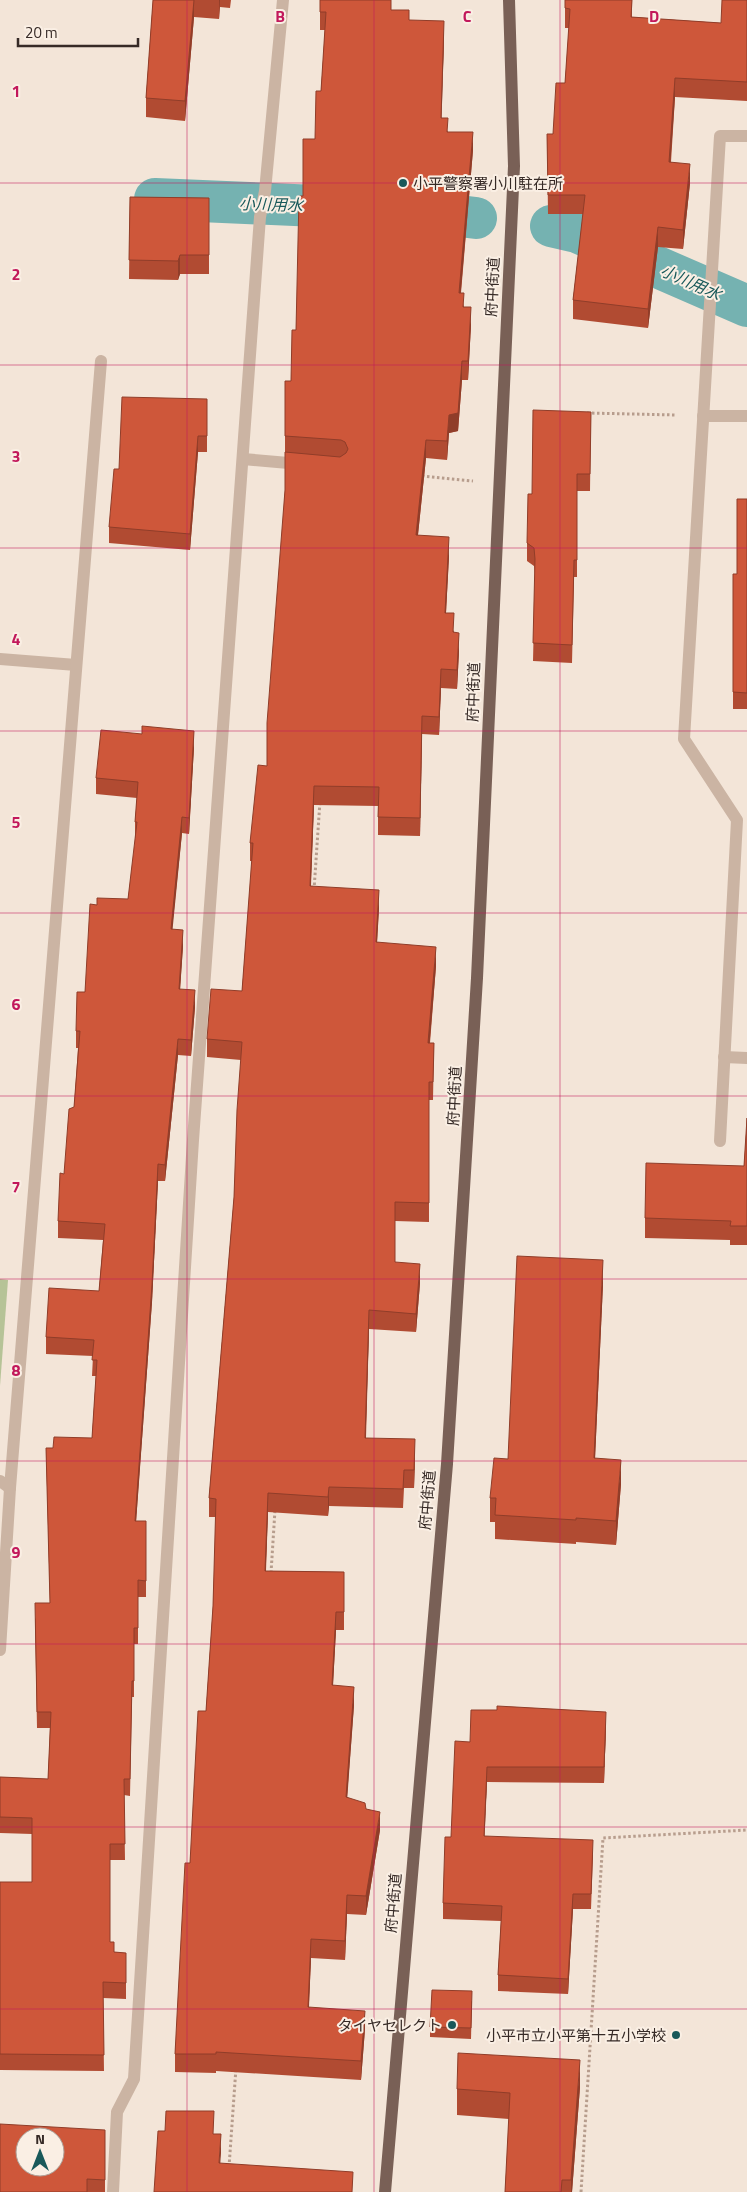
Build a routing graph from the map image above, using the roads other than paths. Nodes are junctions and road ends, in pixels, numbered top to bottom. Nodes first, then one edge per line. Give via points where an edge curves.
1 (283, 0) edge
2 (509, 0) edge
3 (747, 136) edge
4 (101, 361) dead end
5 (703, 416) junction
6 (747, 416) edge
7 (243, 459) junction
8 (311, 465) edge
9 (0, 659) edge
10 (76, 664) junction
11 (724, 1057) junction
12 (747, 1058) edge
13 (720, 1141) dead end
14 (5, 1484) edge
15 (0, 1650) edge
16 (113, 2192) edge
17 (385, 2192) edge

1 - 7 street via 260,217
2 - 17 main road, 府中街道 via 514,166 477,978 447,1464
3 - 5 street via 720,136
4 - 10 street
5 - 6 street
5 - 11 street via 684,738 737,820
7 - 8 street
7 - 16 street via 193,1140 134,2079 118,2112
9 - 10 street
10 - 14 street
11 - 12 street
11 - 13 street
14 - 15 street

